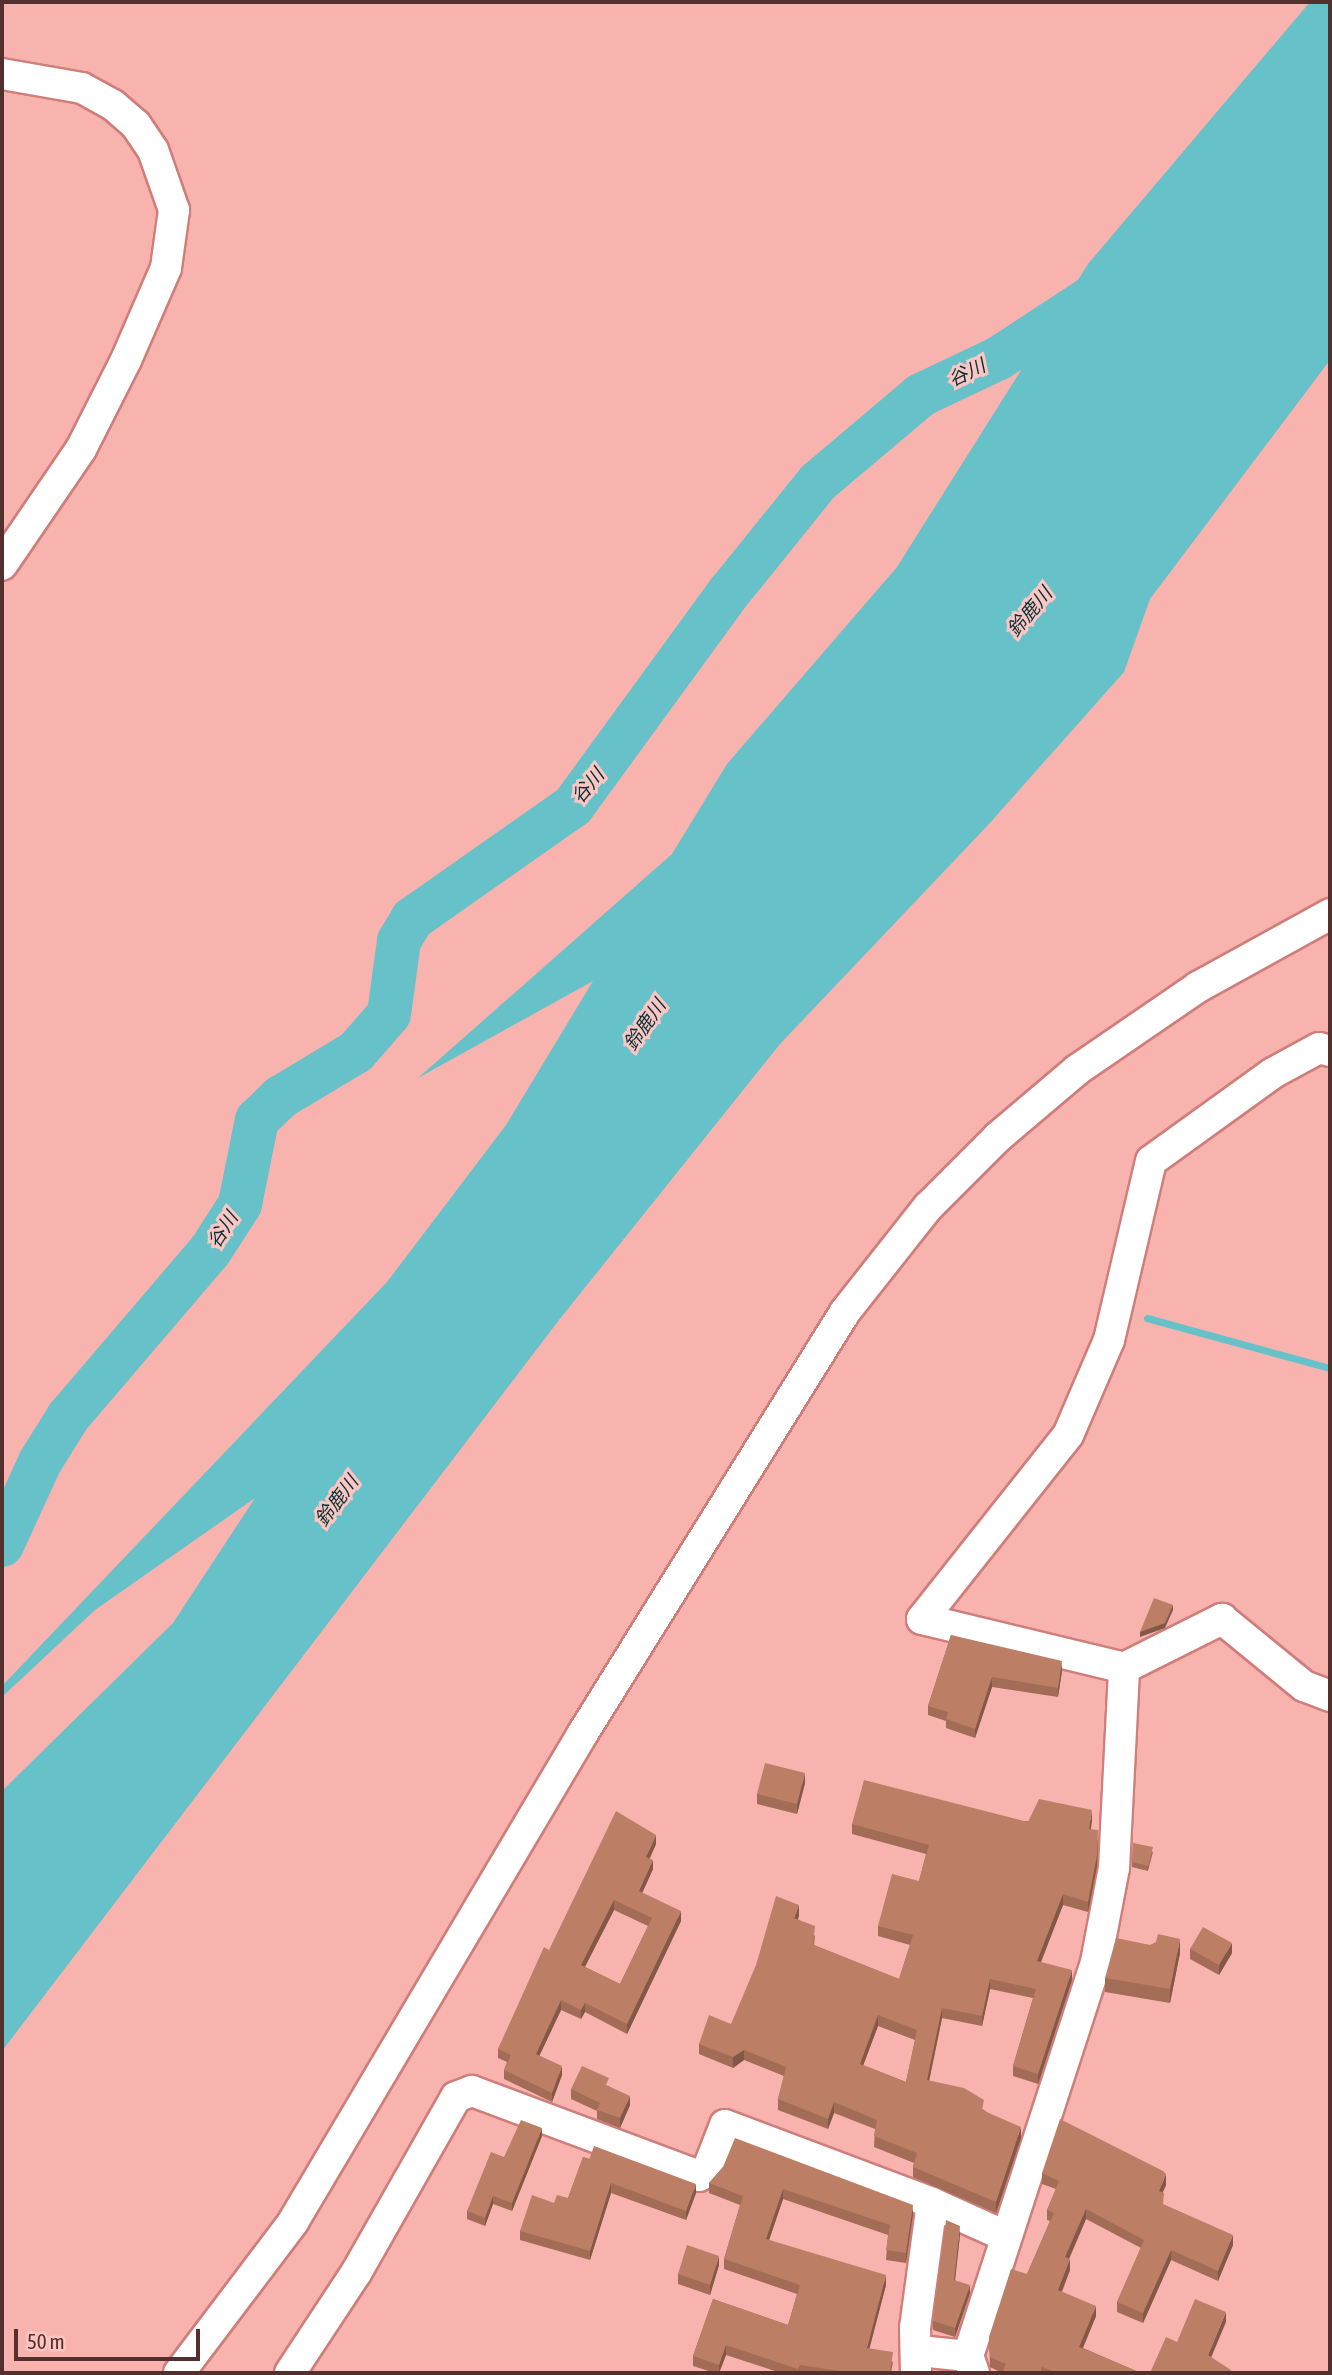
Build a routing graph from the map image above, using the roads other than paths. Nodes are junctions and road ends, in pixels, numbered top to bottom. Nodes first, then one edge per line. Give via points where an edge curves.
1 (2, 74) edge
2 (2, 565) edge
3 (1330, 914) edge
4 (1330, 1051) edge
5 (1124, 1668) junction
6 (1330, 1696) edge
7 (932, 2203) junction
8 (1005, 2236) junction
9 (918, 2362) edge
10 (972, 2365) edge
11 (179, 2373) edge
12 (290, 2373) edge

1 - 2 street via 82,88 113,105 136,125 153,150 174,210 166,268 126,360 82,449
3 - 11 street via 1198,987 1077,1070 998,1137 903,1238 845,1312 765,1436 293,2222
4 - 5 street via 1319,1048 1273,1073 1151,1161 1109,1340 1068,1435 922,1619
5 - 6 street via 1222,1619 1304,1686
5 - 8 street via 1114,1868 1096,1962
7 - 8 street
7 - 9 street via 915,2328
7 - 12 street via 725,2125 707,2171 699,2176 472,2091 456,2097 356,2273
8 - 10 street
9 - 10 street

